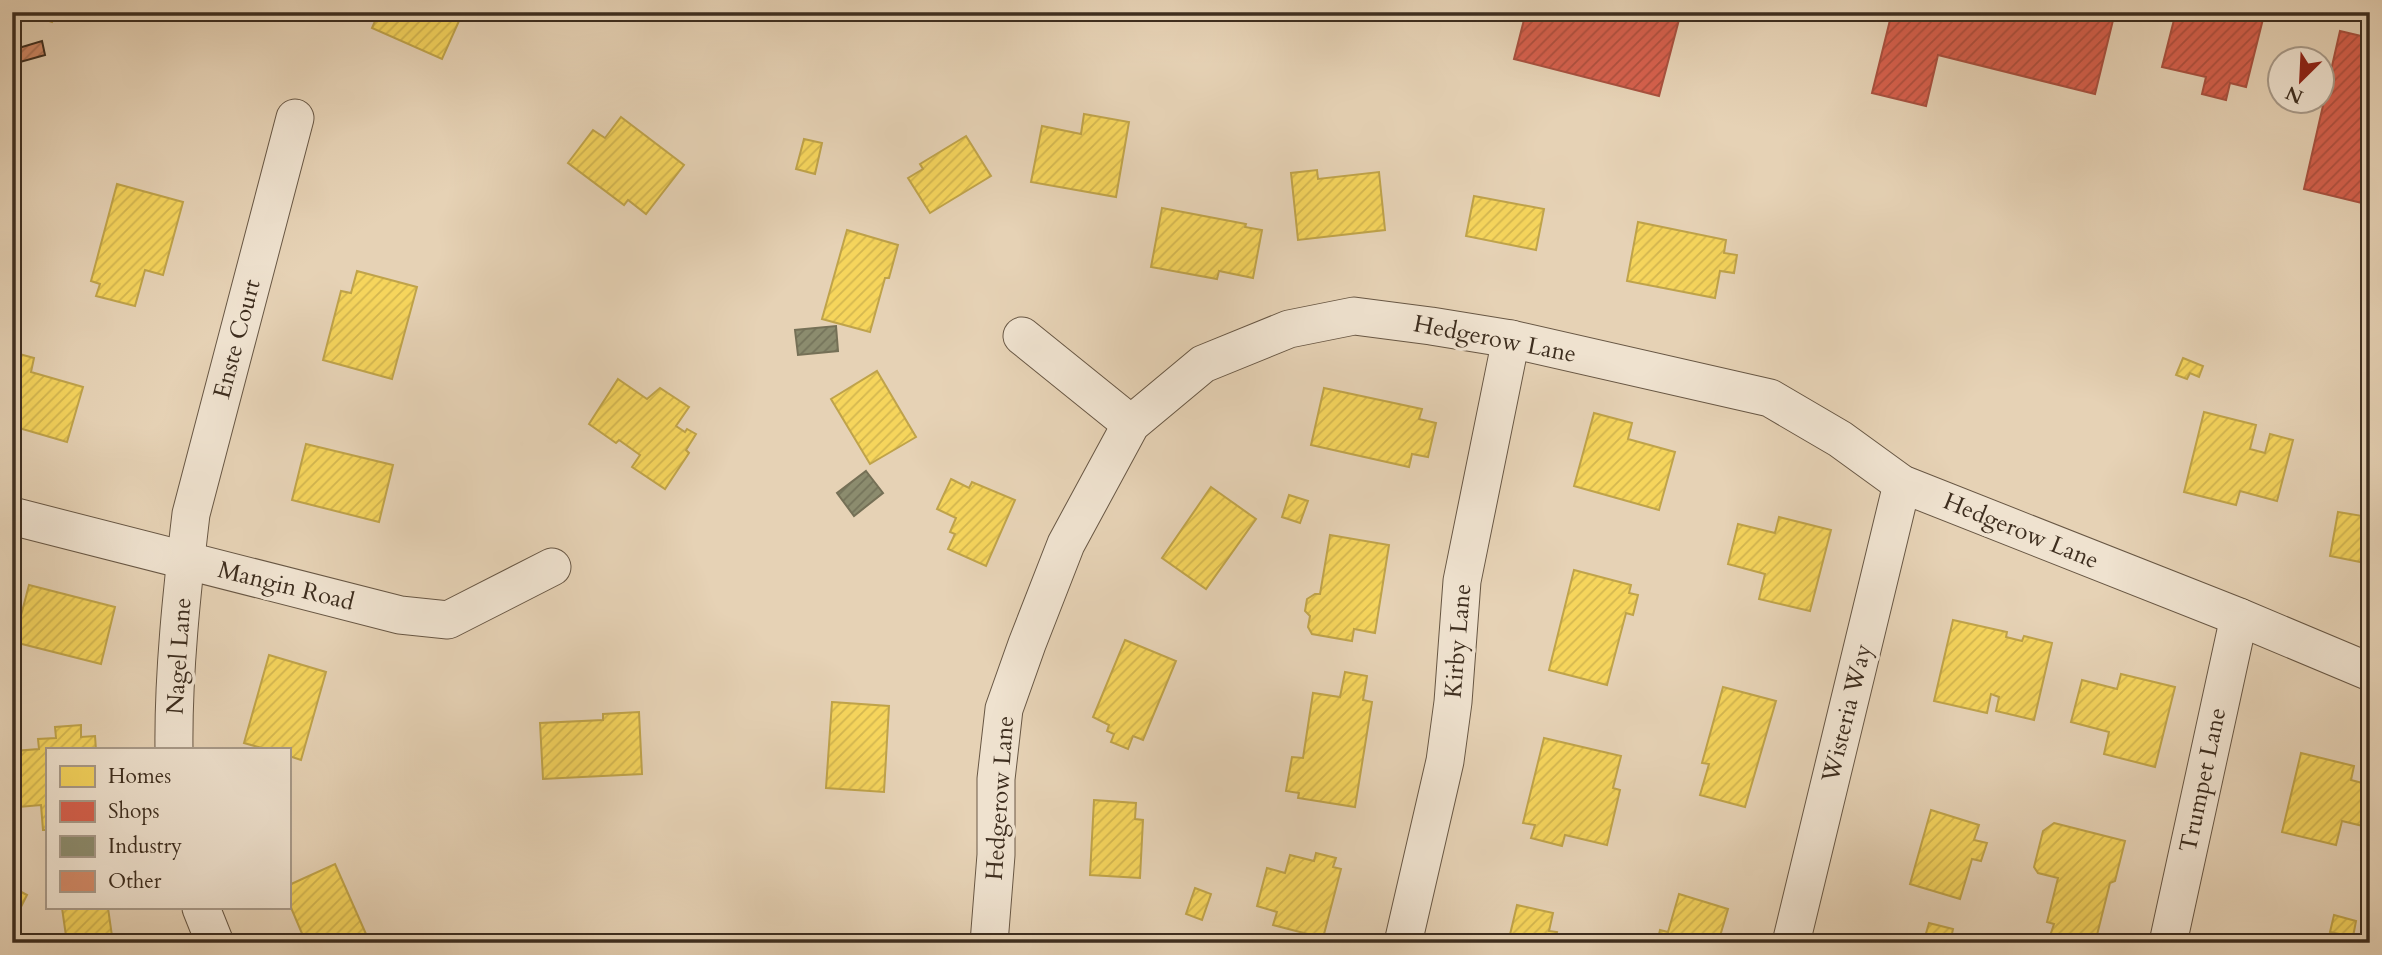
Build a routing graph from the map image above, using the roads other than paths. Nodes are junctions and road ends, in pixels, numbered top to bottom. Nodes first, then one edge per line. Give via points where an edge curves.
1 (295, 118) dead end
2 (1022, 337) dead end
3 (1511, 339) junction
4 (1131, 424) junction
5 (1902, 484) junction
6 (12, 516) edge
7 (185, 561) junction
8 (552, 567) dead end
9 (2239, 617) junction
10 (2370, 672) edge
11 (174, 748) edge
12 (201, 909) edge
13 (215, 943) edge
14 (989, 943) edge
15 (1404, 943) edge
16 (1791, 943) edge
17 (2168, 943) edge

1 - 7 street, Enste Court via 191,514
2 - 4 street
3 - 4 street, Hedgerow Lane via 1354,316 1289,329 1203,364
3 - 5 street, Hedgerow Lane via 1770,398 1840,439
3 - 15 street, Kirby Lane via 1462,581 1445,761
4 - 14 street, Hedgerow Lane via 1066,544 1004,709 996,779
5 - 9 street, Hedgerow Lane
5 - 16 street, Wisteria Way
6 - 7 street, Mangin Road
7 - 8 street, Mangin Road via 400,615 447,620
7 - 11 street, Nagel Lane
9 - 10 street, Hedgerow Lane
9 - 17 street, Trumpet Lane
12 - 13 street

